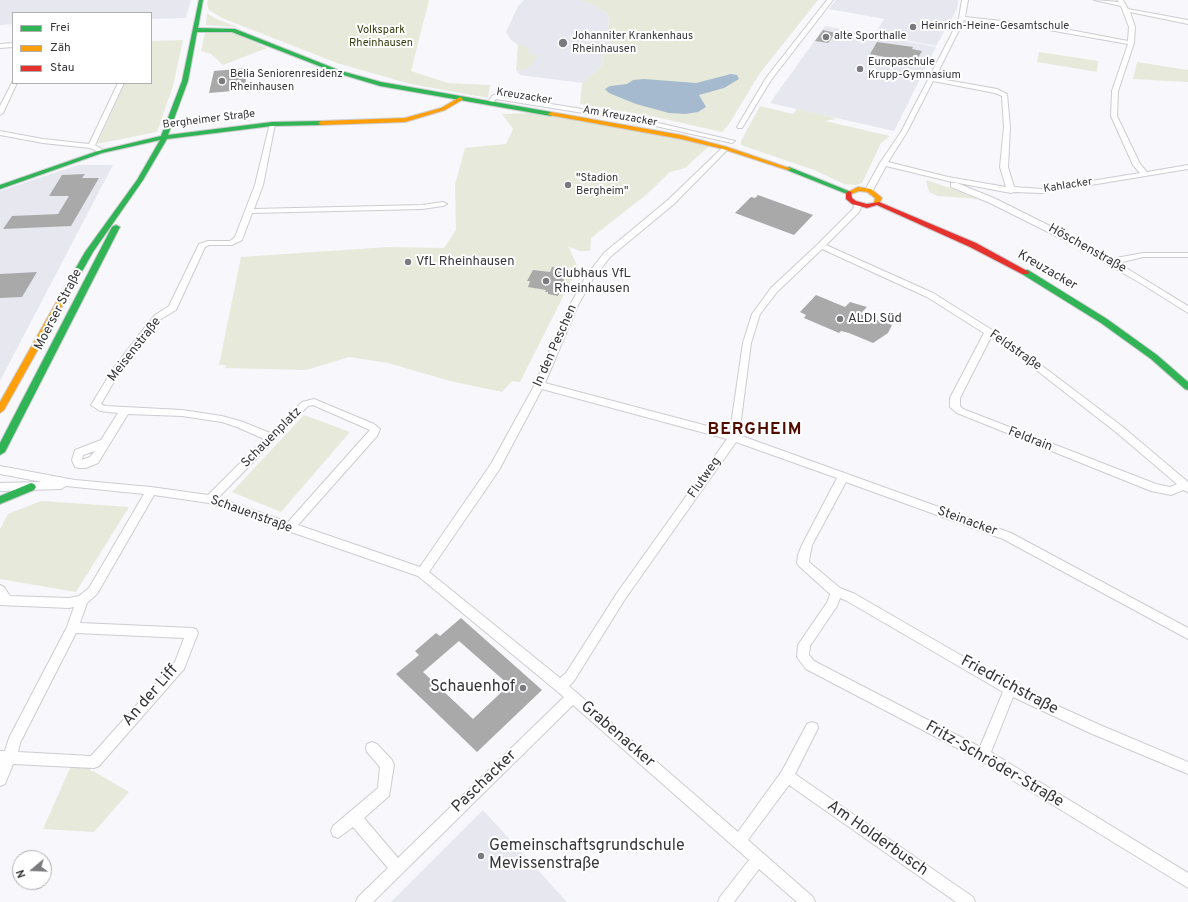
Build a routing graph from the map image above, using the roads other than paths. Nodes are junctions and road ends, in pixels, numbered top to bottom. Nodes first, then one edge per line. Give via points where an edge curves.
1 (200, 0) edge
2 (830, 0) edge
3 (965, 0) edge
4 (1097, 0) edge
5 (1123, 5) edge
6 (962, 18) junction
7 (1188, 22) edge
8 (195, 30) junction
9 (1131, 43) junction
10 (12, 45) edge
11 (0, 46) edge
12 (931, 80) junction
13 (14, 84) edge
14 (121, 84) edge
15 (449, 97) junction
16 (460, 99) junction
17 (505, 102) junction
18 (0, 113) edge
19 (428, 115) junction
20 (272, 124) junction
21 (740, 127) dead end
22 (0, 133) edge
23 (164, 138) junction
24 (732, 140) dead end
25 (91, 146) junction
26 (725, 148) junction
27 (100, 152) junction
28 (884, 163) junction
29 (1188, 167) edge
30 (1145, 174) junction
31 (140, 180) junction
32 (948, 180) junction
33 (0, 187) edge
34 (998, 189) junction
35 (869, 190) junction
36 (1011, 191) junction
37 (849, 193) junction
38 (993, 202) junction
39 (878, 203) junction
40 (443, 204) dead end
41 (858, 205) junction
42 (250, 211) junction
43 (821, 246) junction
44 (1188, 255) edge
45 (1111, 262) junction
46 (1188, 310) edge
47 (989, 332) junction
48 (539, 385) junction
49 (1188, 387) edge
50 (0, 410) edge
51 (125, 410) junction
52 (734, 437) junction
53 (272, 438) junction
54 (105, 443) dead end
55 (0, 452) edge
56 (0, 470) edge
57 (843, 477) junction
58 (75, 484) junction
59 (1187, 486) edge
60 (0, 487) edge
61 (31, 487) junction
62 (151, 491) junction
63 (210, 499) junction
64 (0, 500) edge
65 (289, 528) junction
66 (422, 573) junction
67 (0, 590) edge
68 (836, 592) junction
69 (4, 600) edge
70 (82, 600) junction
71 (73, 628) junction
72 (1188, 634) edge
73 (560, 686) junction
74 (1010, 690) junction
75 (573, 697) junction
76 (812, 728) dead end
77 (372, 748) dead end
78 (983, 755) junction
79 (5, 757) edge
80 (1188, 768) edge
81 (787, 776) junction
82 (0, 779) edge
83 (354, 817) junction
84 (338, 831) dead end
85 (739, 841) junction
86 (759, 858) junction
87 (397, 867) junction
88 (1185, 879) edge
89 (363, 902) edge
90 (724, 902) edge
91 (808, 902) edge
92 (968, 902) edge

1 - 8 street, Moerser Straße
2 - 21 street via 768,79
3 - 6 street
4 - 5 street
5 - 7 street
5 - 9 street via 1132,27
6 - 9 street via 1043,27
6 - 12 street
8 - 15 street, Kreuzacker via 234,30 340,72 380,84
8 - 23 street, Moerser Straße via 184,82
9 - 30 street via 1115,91 1114,116 1137,165
10 - 11 street
12 - 28 street via 904,132
12 - 36 street via 997,90 1005,95 1007,128 1004,167
13 - 18 street
14 - 25 street
15 - 16 street, Kreuzacker
15 - 19 street, Bergheimer Straße
16 - 17 street, Kreuzacker
16 - 19 street, Bergheimer Straße
17 - 24 street, Am Kreuzacker via 633,119
17 - 26 street, Kreuzacker via 651,130
19 - 20 street, Bergheimer Straße via 405,120
20 - 23 street, Bergheimer Straße
20 - 42 street, Meisenstraße via 259,185
22 - 25 street
23 - 27 street, Bergheimer Straße
23 - 31 street, Moerser Straße
25 - 27 street
26 - 37 street, Kreuzacker via 785,167
26 - 48 street, In den Peschen via 671,202 607,255 589,278 574,305
27 - 33 street, Bergheimer Straße
28 - 32 street, Kahlacker
28 - 35 street
29 - 30 street, Kahlacker
30 - 36 street, Kahlacker via 1042,191
31 - 50 street, Moerser Straße via 89,252
31 - 55 street, Moerser Straße
32 - 34 street, Kahlacker
32 - 38 street, Kahlacker
34 - 36 street, Kahlacker
34 - 38 street
35 - 37 street
35 - 39 street via 877,195
37 - 41 street via 849,199
38 - 45 street, Höschenstraße
39 - 41 street, Kreuzacker via 871,206
39 - 49 street, Kreuzacker via 973,245 1036,278 1104,321 1154,357
40 - 42 street via 422,207
41 - 43 street, Flutweg
42 - 51 street, Meisenstraße via 236,241 208,243 202,246 173,308 158,317 139,340 116,371 96,405 103,409
43 - 47 street, Feldstraße via 897,278
43 - 52 street, Flutweg via 774,290 756,314 746,343
44 - 45 street via 1143,255
45 - 46 street, Höschenstraße
47 - 59 street, Feldstraße via 1120,430
47 - 59 street, Feldrain via 954,403 960,411 1155,488 1171,491
48 - 52 street, Steinacker
48 - 66 street, In den Peschen via 495,467
51 - 53 street via 182,413 222,419
51 - 54 street
52 - 57 street, Steinacker
52 - 73 street, Flutweg via 621,596 570,677
53 - 63 street, Schauenplatz
53 - 65 street, Schauenplatz via 309,402 375,429
56 - 58 street, Schauenstraße
57 - 68 street, Friedrichstraße via 806,545 804,555 804,563 810,570
57 - 72 street, Steinacker via 1007,536
58 - 61 street, Schauenstraße
58 - 62 street, Schauenstraße
60 - 61 street, Schauenstraße
61 - 64 street
62 - 63 street, Schauenstraße
62 - 70 street via 93,591
63 - 65 street, Schauenstraße
65 - 66 street, Schauenstraße
66 - 73 street, Grabenacker
67 - 69 street
68 - 74 street, Friedrichstraße via 851,597
68 - 78 street, Fritz-Schröder-Straße via 833,603 804,645 803,657 810,665
69 - 70 street via 68,603
70 - 71 street
71 - 79 street
71 - 79 street, An der Liff via 192,633 180,665 94,762
73 - 75 street, Grabenacker
74 - 78 street
74 - 80 street, Friedrichstraße
75 - 85 street, Grabenacker
75 - 87 street, Paschacker
76 - 81 street
77 - 83 street via 387,765 384,791
78 - 88 street, Fritz-Schröder-Straße
79 - 82 street
81 - 85 street
81 - 92 street, Am Holderbusch
83 - 84 street
83 - 87 street
85 - 86 street, Grabenacker
86 - 90 street
86 - 91 street, Grabenacker
87 - 89 street, Paschacker

